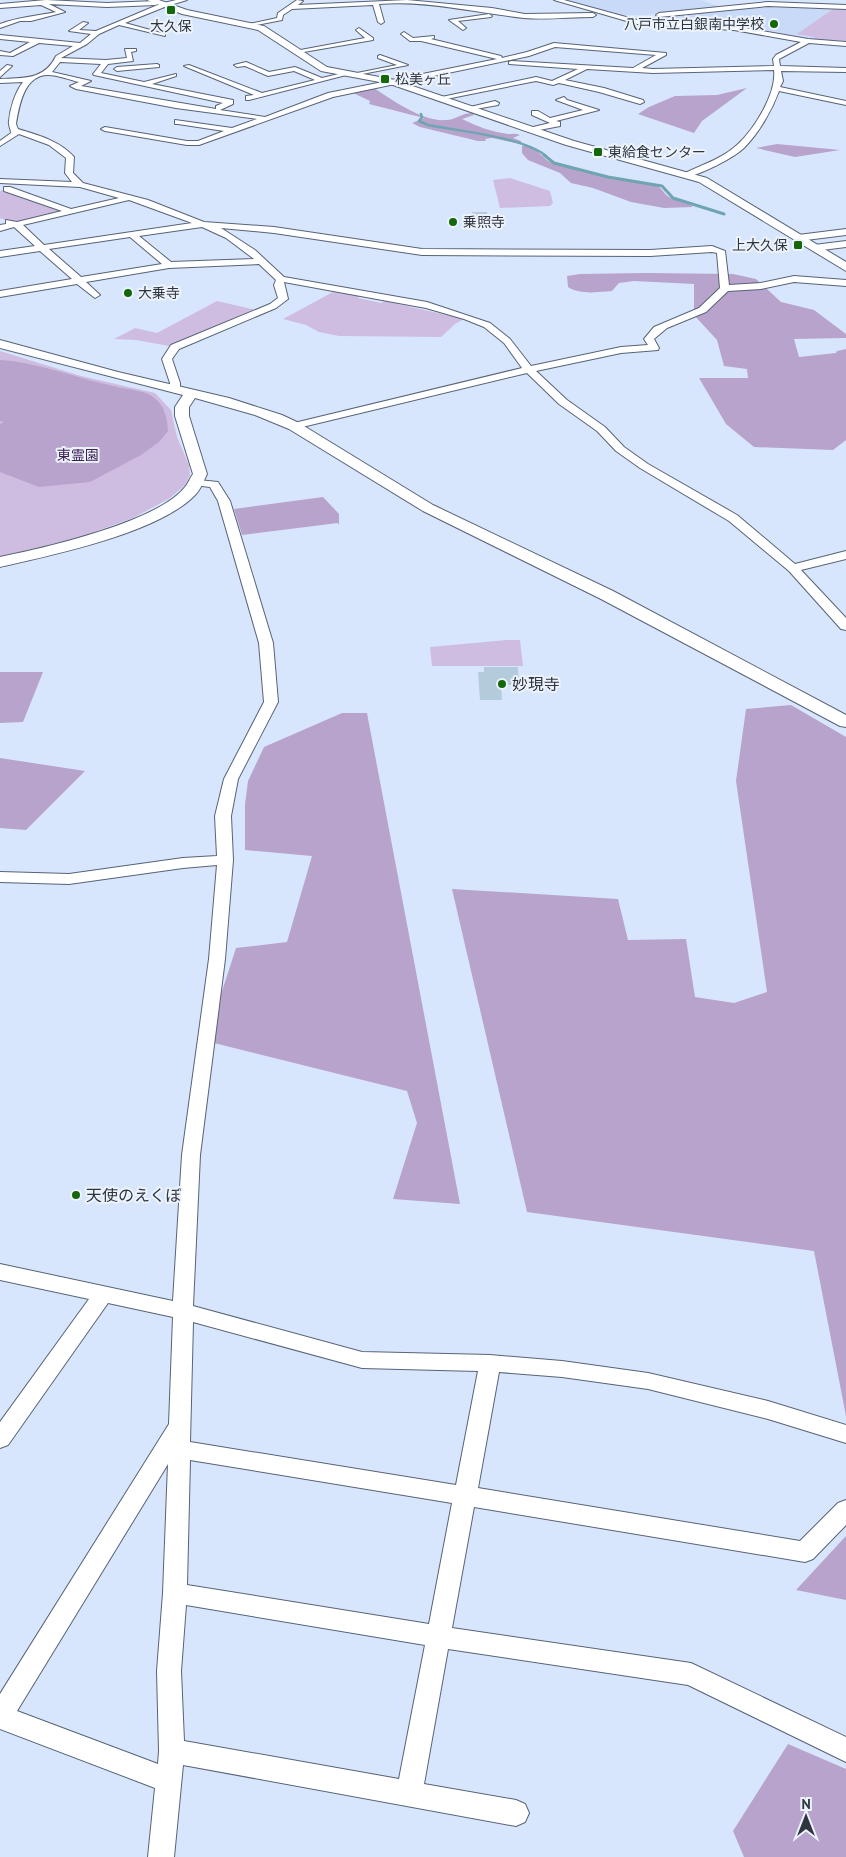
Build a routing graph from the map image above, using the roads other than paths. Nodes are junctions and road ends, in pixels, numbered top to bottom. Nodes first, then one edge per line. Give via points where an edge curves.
1 (184, 0) edge
2 (302, 0) edge
3 (404, 0) edge
4 (557, 0) edge
5 (41, 1) edge
6 (397, 1) edge
7 (159, 3) edge
8 (376, 3) junction
9 (19, 4) junction
10 (0, 6) edge
11 (324, 6) junction
12 (293, 7) junction
13 (846, 7) edge
14 (379, 12) junction
15 (389, 12) dead end
16 (513, 14) junction
17 (322, 15) dead end
18 (610, 15) junction
19 (23, 16) dead end
20 (290, 18) dead end
21 (474, 18) junction
22 (280, 19) junction
23 (622, 19) junction
24 (381, 22) dead end
25 (85, 23) dead end
26 (119, 23) junction
27 (252, 24) junction
28 (0, 26) edge
29 (488, 26) dead end
30 (463, 28) dead end
31 (359, 30) dead end
32 (48, 32) dead end
33 (97, 32) junction
34 (404, 34) dead end
35 (0, 37) edge
36 (137, 37) dead end
37 (36, 41) junction
38 (808, 41) junction
39 (846, 44) edge
40 (80, 46) junction
41 (134, 50) dead end
42 (298, 52) junction
43 (0, 53) edge
44 (517, 56) junction
45 (380, 58) dead end
46 (506, 58) junction
47 (460, 59) dead end
48 (58, 60) junction
49 (106, 62) junction
50 (482, 63) junction
51 (645, 64) junction
52 (237, 65) dead end
53 (473, 65) junction
54 (9, 66) dead end
55 (157, 66) dead end
56 (187, 66) dead end
57 (587, 67) junction
58 (455, 69) junction
59 (778, 69) junction
60 (100, 70) junction
61 (493, 70) dead end
62 (634, 70) junction
63 (846, 70) edge
64 (48, 72) junction
65 (0, 75) edge
66 (174, 75) dead end
67 (350, 75) junction
68 (506, 75) dead end
69 (32, 80) junction
70 (321, 80) junction
71 (560, 80) junction
72 (0, 81) edge
73 (522, 81) junction
74 (392, 82) junction
75 (146, 84) junction
76 (202, 86) dead end
77 (776, 88) junction
78 (184, 92) junction
79 (264, 94) junction
80 (276, 97) dead end
81 (249, 98) dead end
82 (442, 98) junction
83 (564, 99) dead end
84 (640, 102) dead end
85 (495, 103) dead end
86 (846, 103) edge
87 (470, 108) junction
88 (213, 110) junction
89 (535, 113) dead end
90 (264, 118) junction
91 (549, 120) junction
92 (178, 122) dead end
93 (105, 129) dead end
94 (15, 130) junction
95 (231, 130) junction
96 (532, 130) junction
97 (0, 144) edge
98 (688, 175) junction
99 (0, 181) edge
100 (25, 183) junction
101 (80, 185) junction
102 (4, 190) edge
103 (132, 198) junction
104 (72, 212) junction
105 (0, 218) edge
106 (16, 224) junction
107 (202, 224) junction
108 (0, 228) edge
109 (846, 232) edge
110 (132, 234) junction
111 (798, 238) junction
112 (846, 244) edge
113 (41, 247) junction
114 (814, 248) junction
115 (0, 254) edge
116 (263, 261) junction
117 (169, 265) junction
118 (846, 267) edge
119 (281, 279) junction
120 (78, 280) junction
121 (846, 283) edge
122 (725, 288) junction
123 (0, 294) edge
124 (95, 295) dead end
125 (0, 344) edge
126 (529, 370) junction
127 (175, 390) junction
128 (191, 393) junction
129 (294, 426) junction
130 (198, 483) junction
131 (846, 555) edge
132 (0, 562) edge
133 (793, 568) junction
134 (846, 626) edge
135 (846, 722) edge
136 (225, 860) junction
137 (0, 877) edge
138 (0, 1272) edge
139 (103, 1294) junction
140 (182, 1311) junction
141 (490, 1364) junction
142 (180, 1425) junction
143 (846, 1434) edge
144 (0, 1439) edge
145 (180, 1449) junction
146 (465, 1497) junction
147 (846, 1510) edge
148 (175, 1593) junction
149 (440, 1637) junction
150 (0, 1716) edge
151 (172, 1750) junction
152 (846, 1750) edge
153 (170, 1781) junction
154 (410, 1794) junction
155 (516, 1813) dead end
156 (161, 1857) edge

1 - 7 street
2 - 12 street
3 - 6 street
4 - 18 street
5 - 7 street via 107,5
5 - 9 street
5 - 28 street via 62,12 18,19
6 - 8 street
6 - 16 street
7 - 26 street
7 - 27 street via 185,12
8 - 11 street
8 - 14 street
9 - 10 street
9 - 19 street via 27,12
11 - 12 street
11 - 17 street
12 - 22 street via 280,14
13 - 23 street via 768,4
14 - 15 street
14 - 24 street
16 - 18 street via 538,17
16 - 21 street
18 - 23 street
20 - 22 street
21 - 29 street
21 - 30 street via 452,20
22 - 27 street
23 - 38 street via 734,28
25 - 33 street via 72,31
26 - 33 street
26 - 36 street via 166,35
27 - 42 street
31 - 42 street via 371,39
32 - 37 street
33 - 40 street
34 - 46 street via 412,40 423,35
35 - 37 street
37 - 40 street
37 - 43 street via 11,54
38 - 39 street
38 - 59 street via 778,56
40 - 48 street via 64,52
41 - 49 street via 127,50 130,60
42 - 67 street via 324,69
44 - 46 street
44 - 51 street
44 - 51 street via 554,45 664,54
45 - 67 street via 405,65
46 - 50 street
47 - 53 street
48 - 49 street
48 - 64 street
49 - 60 street
50 - 53 street
50 - 57 street
51 - 62 street
52 - 70 street via 246,64 268,74 294,69
53 - 58 street
54 - 65 street
55 - 60 street
56 - 79 street
57 - 62 street
57 - 71 street
58 - 61 street
58 - 74 street
59 - 62 street
59 - 63 street
59 - 77 street
60 - 75 street via 96,74
64 - 69 street
64 - 88 street via 87,81 76,87
66 - 75 street
67 - 70 street
67 - 74 street
68 - 73 street
69 - 72 street
69 - 94 street via 24,85 13,106
70 - 79 street
71 - 73 street via 550,84 536,79
71 - 84 street
73 - 82 street
74 - 82 street
74 - 90 street via 331,95
75 - 78 street
76 - 78 street
77 - 86 street
77 - 98 street via 770,106 741,146
78 - 88 street via 230,102
79 - 80 street
79 - 81 street
82 - 87 street
83 - 91 street via 560,100 593,110
85 - 87 street
87 - 96 street
88 - 90 street
89 - 91 street
90 - 95 street
91 - 96 street via 557,124
92 - 95 street
93 - 95 street via 191,144
94 - 97 street via 15,134
94 - 101 street via 65,152 70,157 69,174
96 - 98 street
98 - 111 street via 712,184
99 - 100 street
100 - 101 street
100 - 102 street
101 - 103 street
102 - 104 street
103 - 104 street
103 - 107 street
104 - 106 street
105 - 106 street
106 - 108 street
106 - 113 street
107 - 110 street
107 - 116 street via 229,236
107 - 122 street via 274,230 422,252 650,253 712,249 721,251
109 - 111 street
110 - 113 street
110 - 117 street
111 - 114 street
112 - 114 street
113 - 115 street
113 - 120 street
114 - 118 street
116 - 117 street
116 - 119 street
117 - 120 street
119 - 126 street via 388,297 467,317 487,325 508,341
119 - 127 street via 279,285 283,299 273,306 175,347 167,359
120 - 123 street
120 - 124 street
121 - 122 street via 794,279 761,286
122 - 126 street via 699,313 652,334 649,339 654,348 621,350
125 - 127 street
126 - 129 street
126 - 133 street via 630,457 733,518
127 - 128 street
128 - 129 street via 244,406
128 - 130 street via 182,407 182,416 198,462
129 - 135 street via 428,508 607,595
130 - 132 street via 169,508 116,531
130 - 136 street via 214,484 224,501 265,637 271,702 231,779 223,816
131 - 133 street
133 - 134 street
136 - 137 street via 69,880
136 - 140 street via 217,959 191,1154
138 - 139 street
139 - 140 street
139 - 144 street
140 - 141 street via 362,1360
140 - 142 street
141 - 143 street via 648,1380 768,1410
141 - 146 street
142 - 145 street
142 - 150 street
145 - 146 street
145 - 148 street
146 - 147 street via 805,1552
146 - 149 street
148 - 149 street
148 - 151 street via 169,1671
149 - 152 street via 691,1674
149 - 154 street
150 - 153 street
151 - 153 street
151 - 154 street
153 - 156 street
154 - 155 street

